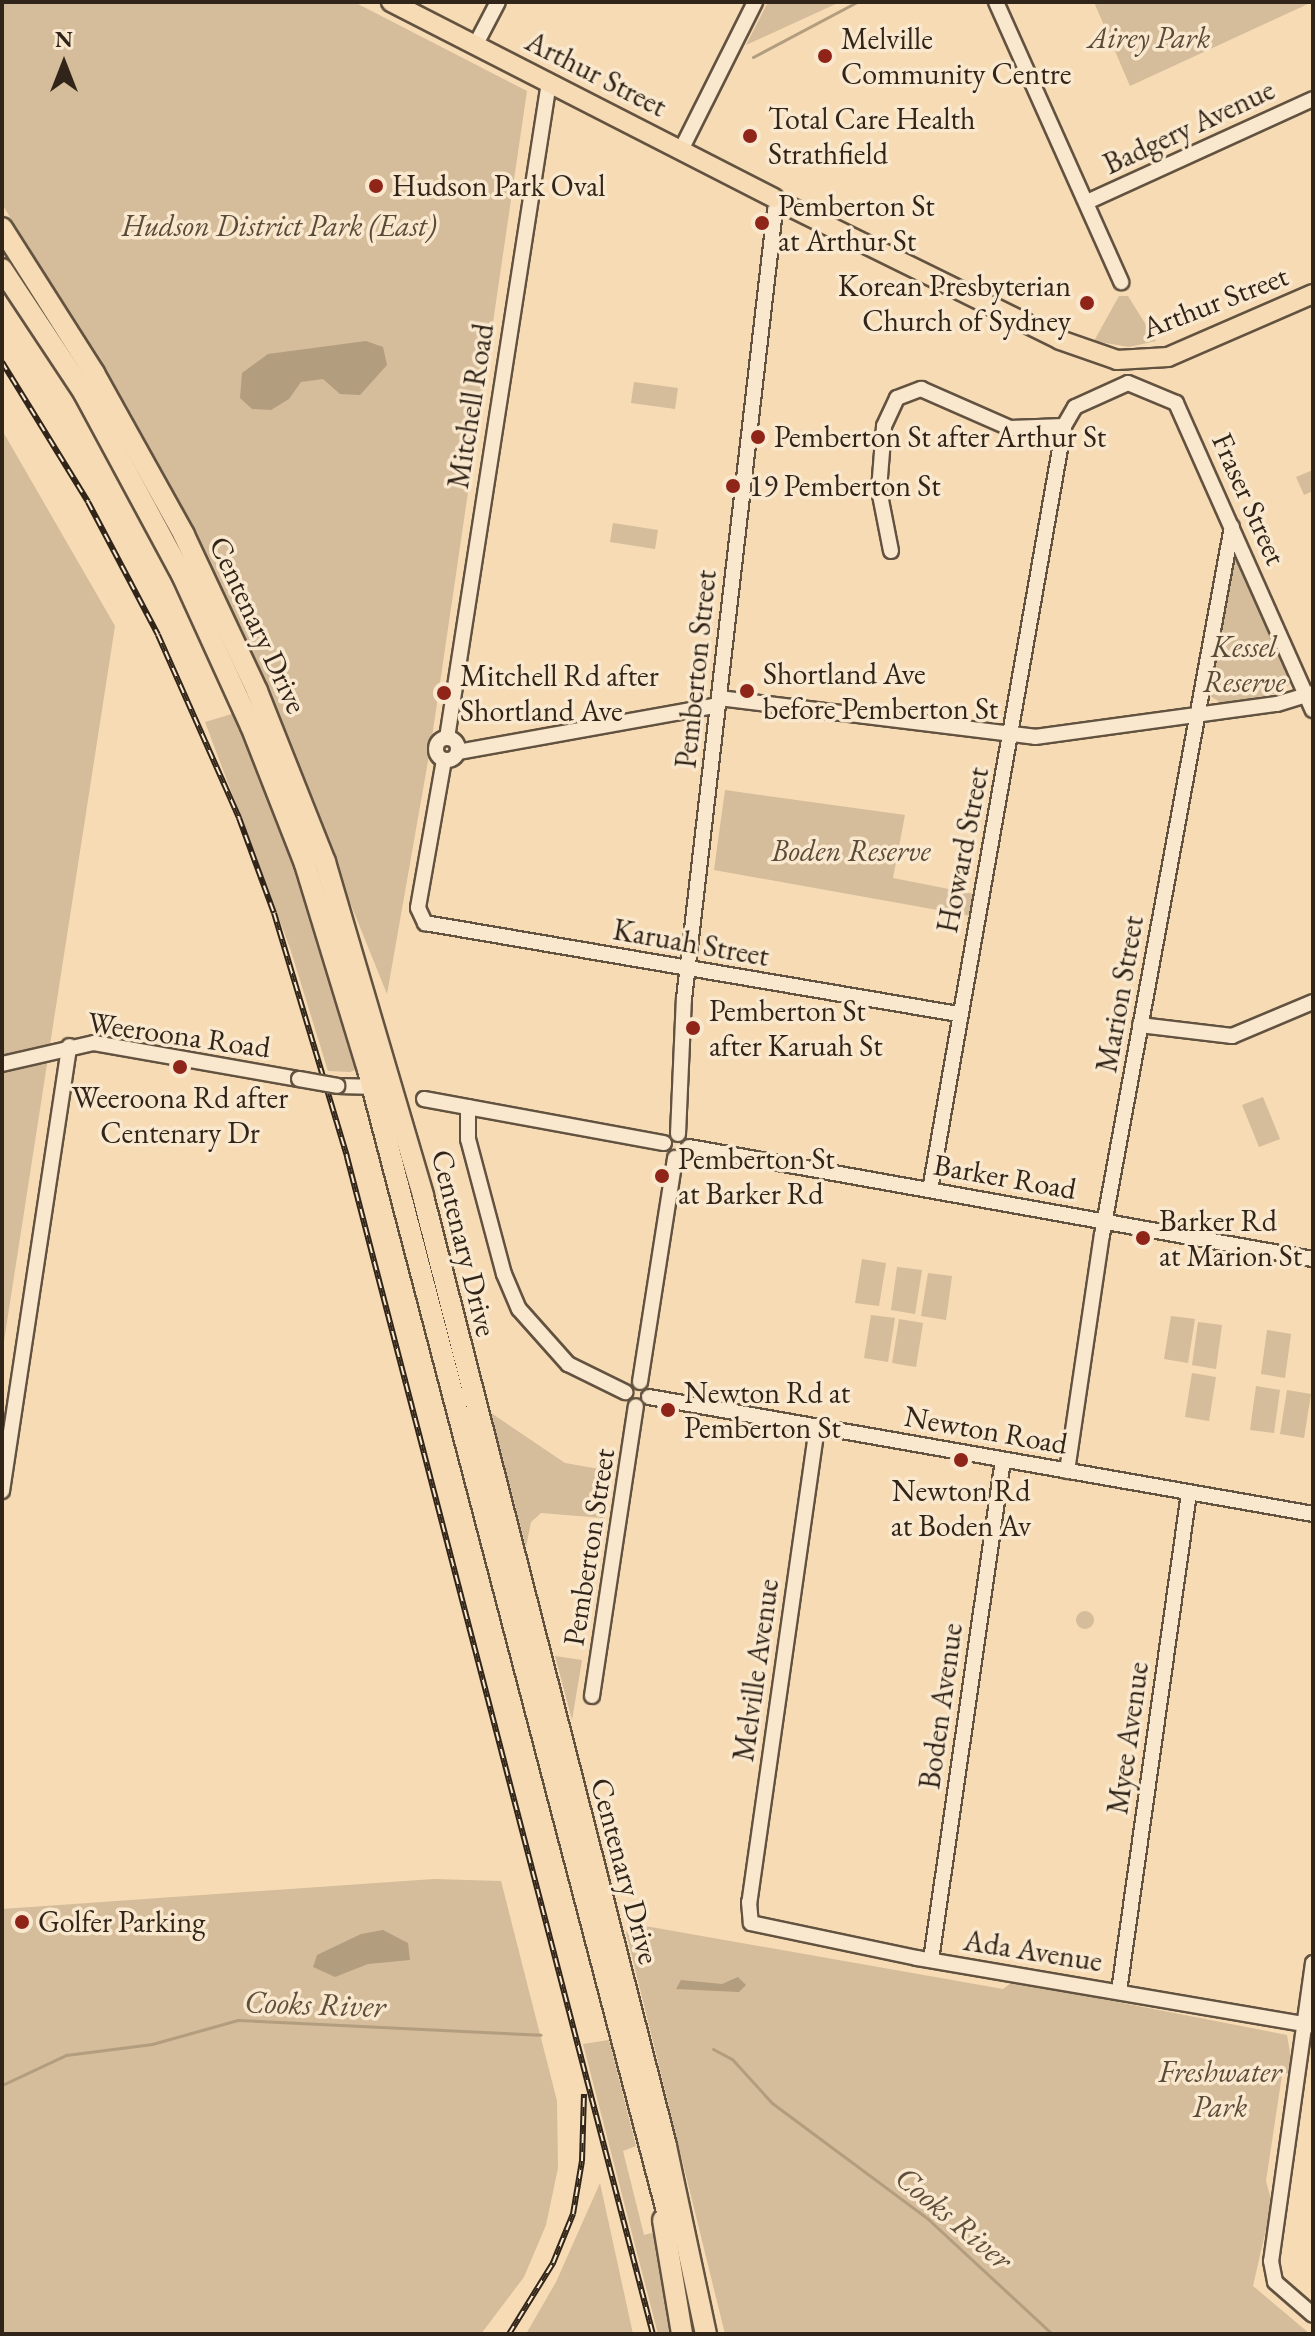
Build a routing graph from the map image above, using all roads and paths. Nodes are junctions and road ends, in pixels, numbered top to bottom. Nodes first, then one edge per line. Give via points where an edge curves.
1 (391, 2) edge
2 (498, 2) edge
3 (755, 2) edge
4 (996, 2) edge
5 (476, 44) junction
6 (549, 82) junction
7 (1313, 99) edge
8 (682, 148) junction
9 (1087, 202) junction
10 (779, 205) junction
11 (2, 228) edge
12 (2, 269) edge
13 (1121, 282) dead end
14 (1313, 294) edge
15 (1064, 426) junction
16 (1232, 527) junction
17 (891, 551) dead end
18 (1311, 699) edge
19 (718, 702) junction
20 (1195, 717) junction
21 (1011, 736) junction
22 (451, 756) junction
23 (688, 970) junction
24 (1313, 1002) edge
25 (958, 1014) junction
26 (1140, 1025) junction
27 (69, 1046) junction
28 (41, 1057) junction
29 (2, 1064) edge
30 (2, 1072) edge
31 (393, 1084) junction
32 (372, 1088) junction
33 (424, 1099) dead end
34 (468, 1107) junction
35 (678, 1134) junction
36 (664, 1143) junction
37 (689, 1147) junction
38 (675, 1158) junction
39 (930, 1190) junction
40 (1105, 1221) junction
41 (1313, 1259) edge
42 (640, 1382) junction
43 (625, 1392) junction
44 (649, 1397) junction
45 (636, 1406) junction
46 (817, 1427) junction
47 (1003, 1460) junction
48 (1067, 1471) junction
49 (2, 1491) edge
50 (1189, 1493) junction
51 (1313, 1514) edge
52 (592, 1696) dead end
53 (748, 1920) joint
54 (931, 1960) junction
55 (1313, 1963) edge
56 (1119, 1991) junction
57 (622, 2013) junction
58 (1308, 2026) edge
59 (670, 2202) junction
60 (1313, 2315) edge
61 (682, 2334) edge
62 (693, 2334) edge
63 (706, 2334) edge
64 (716, 2334) edge

1 - 5 main road, Arthur Street
2 - 5 street
3 - 8 street
4 - 9 street
5 - 6 main road, Arthur Street
6 - 8 main road, Arthur Street
6 - 22 street, Mitchell Road via 447,738
7 - 9 street, Badgery Avenue
8 - 10 main road, Arthur Street
9 - 13 street
10 - 14 main road, Arthur Street via 1060,340 1117,360 1168,357
10 - 19 street, Pemberton Street
11 - 31 highway, Centenary Drive via 141,454 231,633 325,862
12 - 32 highway, Centenary Drive via 84,393 217,649 305,864
15 - 16 street, Fraser Street via 1086,399 1128,383 1180,409
15 - 17 street via 1010,428 921,389 897,398 884,426 879,490
15 - 21 street, Howard Street
16 - 18 street, Fraser Street
16 - 20 street, Marion Street
18 - 20 street
19 - 21 street
19 - 22 street
19 - 23 street, Pemberton Street
20 - 21 street via 1052,736
20 - 26 street, Marion Street
21 - 25 street, Howard Street
22 - 23 street, Karuah Street via 418,915 428,924
23 - 25 street, Karuah Street
23 - 35 street, Pemberton Street
24 - 26 street via 1232,1036
25 - 39 street, Howard Street
26 - 40 street, Marion Street
27 - 28 street
27 - 32 street, Weeroona Road, bridge via 94,1043
27 - 49 street, Weeroona Road
28 - 29 street
28 - 30 street
31 - 32 street, Weeroona Road
31 - 57 highway, Centenary Drive
32 - 57 highway, Centenary Drive
33 - 34 street
34 - 36 street
34 - 43 street via 472,1154 504,1274 519,1309 568,1364
35 - 36 street
35 - 37 street
36 - 38 street
37 - 38 street
37 - 39 street, Barker Road
38 - 42 street
39 - 40 street, Barker Road
40 - 41 street, Barker Road
40 - 48 street, Marion Street
42 - 43 street
42 - 44 street
43 - 45 street
44 - 45 street
44 - 46 street, Newton Road
45 - 52 street, Pemberton Street
46 - 47 street, Newton Road
46 - 53 street, Melville Avenue
47 - 48 street, Newton Road
47 - 54 street, Boden Avenue
48 - 50 street, Newton Road
50 - 51 street, Newton Road
50 - 56 street, Myee Avenue
53 - 54 street, Ada Avenue via 762,1930
54 - 56 street, Ada Avenue
55 - 58 street
56 - 58 street, Ada Avenue
57 - 59 highway, Centenary Drive
58 - 60 street via 1272,2247 1275,2282
59 - 61 highway
59 - 62 highway, Centenary Drive
59 - 63 highway, Centenary Drive
59 - 64 highway via 691,2224

